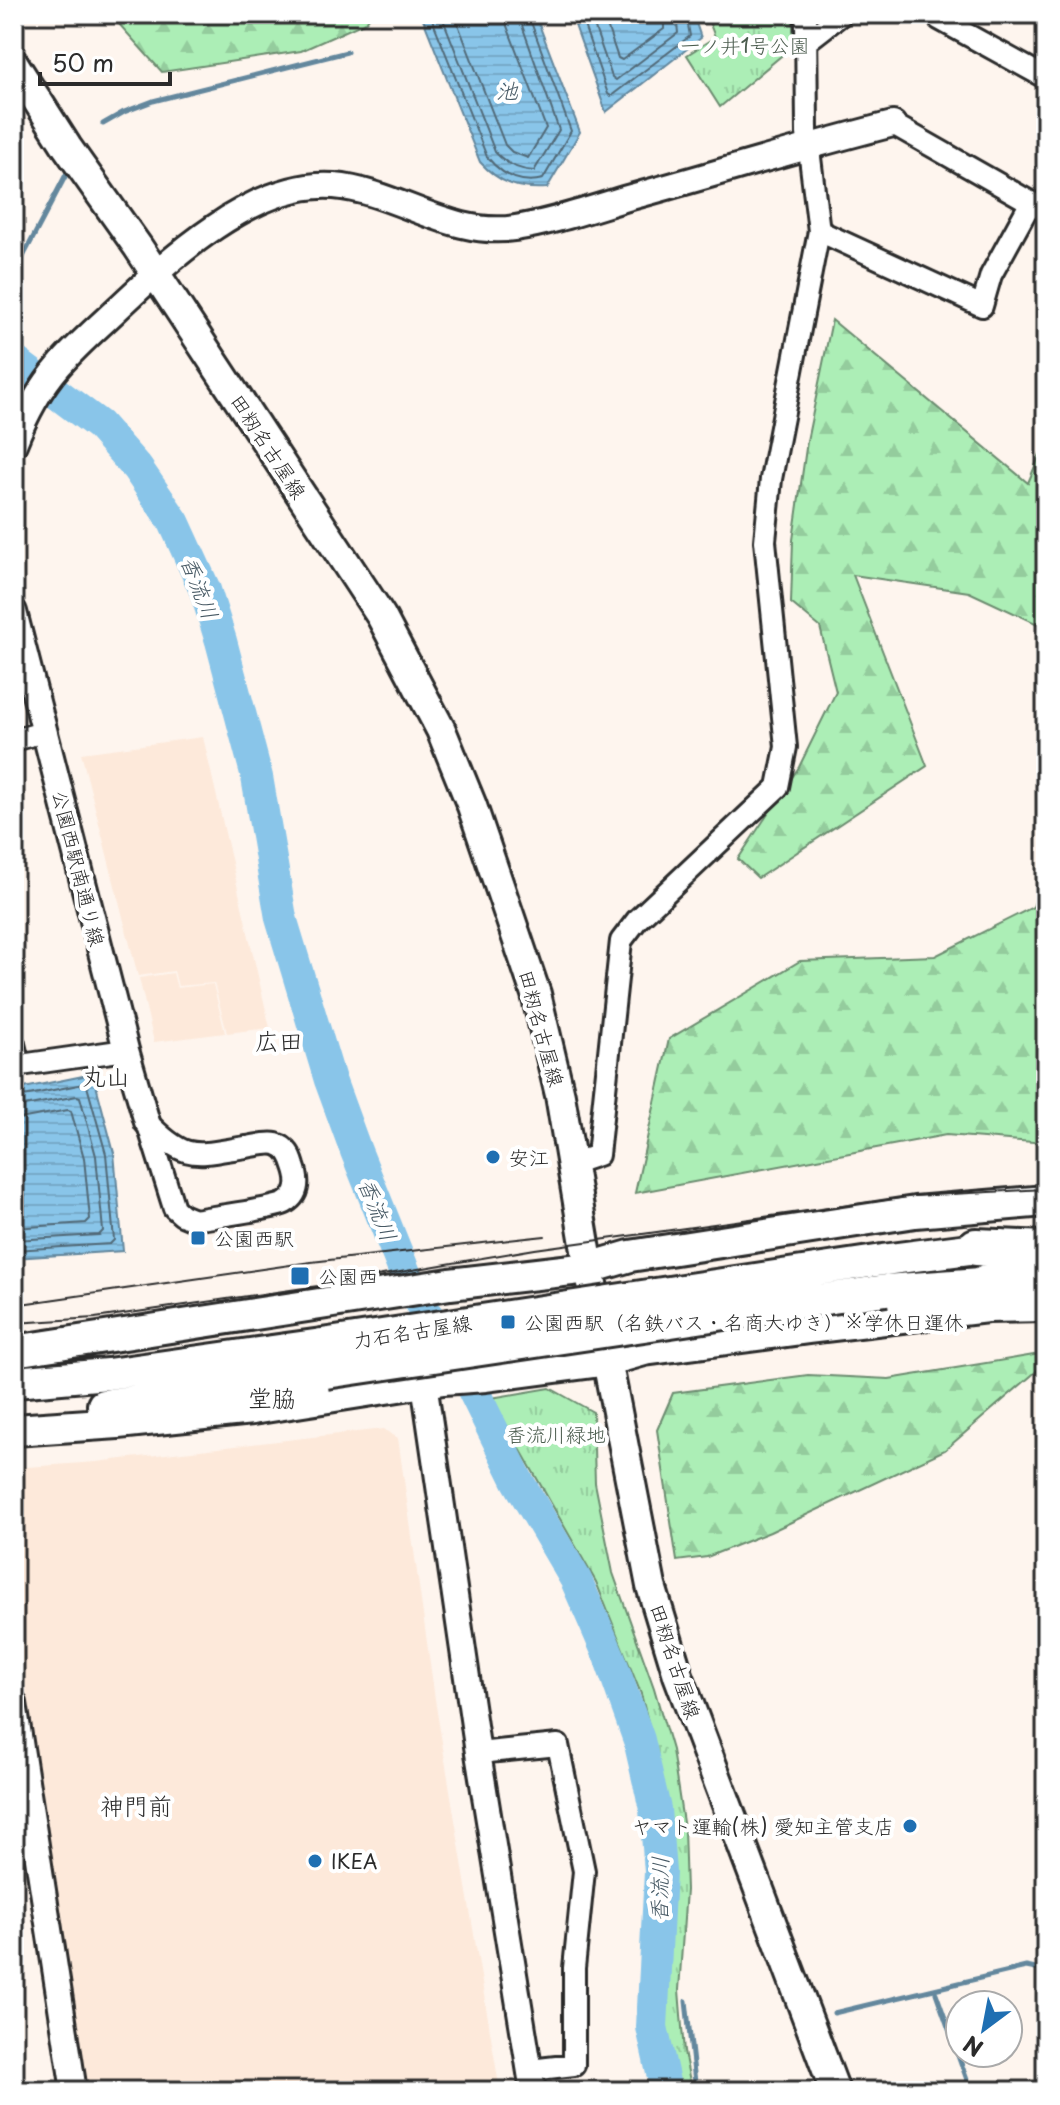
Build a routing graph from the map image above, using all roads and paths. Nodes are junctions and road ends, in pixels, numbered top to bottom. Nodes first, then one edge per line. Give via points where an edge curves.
1 (806, 14) edge
2 (842, 14) edge
3 (935, 14) edge
4 (807, 41) junction
5 (14, 64) edge
6 (1046, 78) edge
7 (893, 124) joint
8 (810, 145) junction
9 (1039, 207) edge
10 (819, 231) junction
11 (155, 273) junction
12 (14, 444) edge
13 (14, 612) edge
14 (17, 640) edge
15 (44, 732) junction
16 (14, 740) edge
17 (14, 1044) edge
18 (126, 1050) junction
19 (16, 1066) edge
20 (147, 1122) junction
21 (199, 1154) junction
22 (571, 1164) junction
23 (170, 1189) junction
24 (1046, 1201) edge
25 (1046, 1240) edge
26 (976, 1247) junction
27 (1046, 1250) edge
28 (589, 1268) junction
29 (1046, 1277) edge
30 (986, 1283) joint
31 (1046, 1306) edge
32 (14, 1351) edge
33 (324, 1359) junction
34 (609, 1360) junction
35 (434, 1381) junction
36 (14, 1382) edge
37 (14, 1411) edge
38 (14, 1430) edge
39 (14, 1703) edge
40 (478, 1753) junction
41 (532, 2080) edge
42 (74, 2091) edge
43 (835, 2091) edge

1 - 4 street
2 - 4 street
3 - 6 street
4 - 8 street
5 - 11 main road, 田籾名古屋線
7 - 8 street
7 - 9 street
8 - 10 street
8 - 11 street via 511,228 467,226 368,191 298,187 239,211
9 - 10 street via 991,275 982,306
10 - 22 street via 771,479 765,541 786,747 778,787 621,941 598,1155
11 - 12 street via 58,367 34,400
11 - 22 main road, 田籾名古屋線 via 381,616 441,730 491,857 536,994
13 - 14 street, 公園西駅南通り線
14 - 15 street, 公園西駅南通り線
15 - 16 street
15 - 18 street, 公園西駅南通り線
17 - 19 street
18 - 19 street
18 - 20 street, 公園西駅南通り線
20 - 21 street via 183,1153
20 - 23 street
21 - 23 street via 184,1161
21 - 23 street via 273,1143 292,1157 299,1182 284,1204 194,1220 174,1208
22 - 28 main road, 田籾名古屋線
24 - 28 main road via 915,1212 630,1256
25 - 26 main road, 力石名古屋線
26 - 27 highway
26 - 33 main road, 力石名古屋線, bridge
28 - 32 main road
28 - 34 main road, 田籾名古屋線
29 - 30 highway
30 - 33 main road, 力石名古屋線, bridge via 886,1290
31 - 34 main road via 987,1307 809,1328 644,1350
33 - 36 main road, 力石名古屋線
33 - 37 main road, 力石名古屋線 via 85,1408
34 - 35 main road
34 - 43 main road, 田籾名古屋線 via 651,1586 678,1675
35 - 38 main road via 252,1409
35 - 40 street
39 - 42 street
40 - 41 street
40 - 41 street via 558,1745 584,1871 574,1968 574,2065

